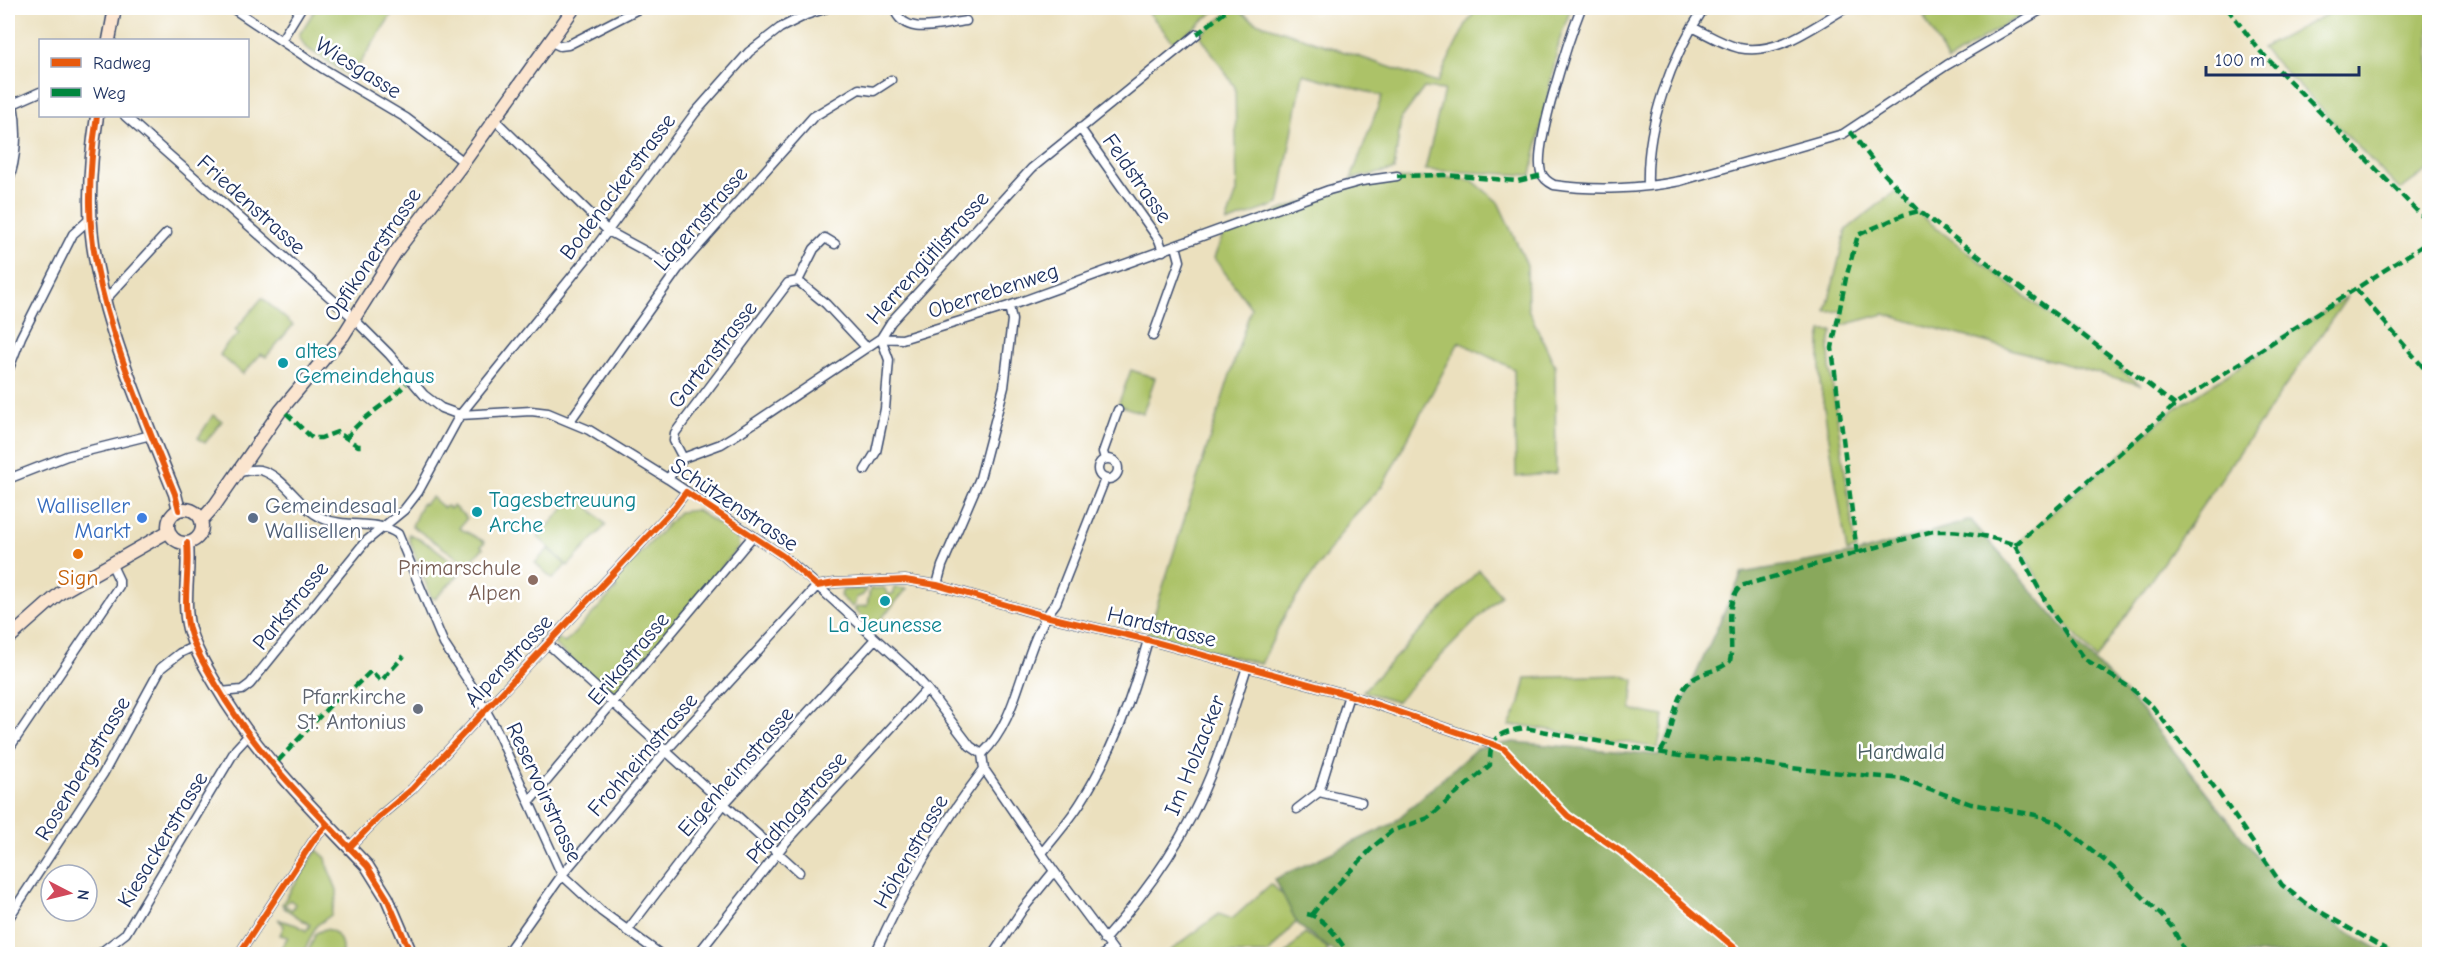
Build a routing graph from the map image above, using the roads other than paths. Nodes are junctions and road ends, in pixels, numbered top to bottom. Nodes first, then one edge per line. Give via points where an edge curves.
1 (115, 8) edge
2 (232, 8) edge
3 (301, 8) edge
4 (574, 8) edge
5 (640, 8) edge
6 (827, 8) edge
7 (894, 8) edge
8 (1581, 8) edge
9 (1704, 8) edge
10 (1846, 8) edge
11 (2044, 8) edge
12 (966, 21) dead end
13 (1692, 27) junction
14 (1197, 34) dead end
15 (109, 39) edge
16 (282, 39) junction
17 (549, 42) junction
18 (891, 80) dead end
19 (39, 92) edge
20 (10, 103) edge
21 (97, 117) edge
22 (126, 117) edge
23 (494, 120) junction
24 (1080, 128) junction
25 (464, 162) junction
26 (1397, 176) dead end
27 (8, 182) edge
28 (1648, 185) junction
29 (91, 218) junction
30 (608, 231) junction
31 (167, 233) dead end
32 (835, 244) dead end
33 (1176, 246) junction
34 (1163, 251) junction
35 (678, 269) junction
36 (798, 281) junction
37 (105, 300) junction
38 (1009, 306) junction
39 (354, 320) junction
40 (1153, 336) dead end
41 (881, 338) junction
42 (866, 347) junction
43 (9, 360) edge
44 (8, 371) edge
45 (1118, 410) dead end
46 (460, 415) junction
47 (570, 421) junction
48 (151, 435) junction
49 (683, 459) junction
50 (1105, 459) junction
51 (865, 470) dead end
52 (236, 473) junction
53 (1105, 478) junction
54 (8, 479) edge
55 (668, 479) junction
56 (686, 492) junction
57 (179, 510) junction
58 (201, 521) junction
59 (381, 526) junction
60 (169, 531) junction
61 (753, 536) junction
62 (187, 543) junction
63 (111, 563) junction
64 (937, 585) junction
65 (817, 586) junction
66 (1045, 616) junction
67 (8, 639) edge
68 (875, 639) junction
69 (1148, 640) junction
70 (547, 644) junction
71 (195, 646) junction
72 (1247, 667) junction
73 (927, 689) junction
74 (220, 692) junction
75 (1349, 695) junction
76 (612, 704) junction
77 (486, 710) junction
78 (249, 735) junction
79 (1492, 744) dead end
80 (8, 750) edge
81 (665, 752) junction
82 (982, 754) junction
83 (984, 769) junction
84 (1319, 792) junction
85 (529, 802) junction
86 (1361, 802) dead end
87 (724, 804) junction
88 (1298, 809) dead end
89 (327, 825) junction
90 (349, 848) junction
91 (777, 852) junction
92 (1042, 853) junction
93 (1054, 871) junction
94 (799, 872) dead end
95 (562, 875) junction
96 (8, 919) edge
97 (627, 930) junction
98 (1109, 949) edge
99 (99, 954) edge
100 (238, 954) edge
101 (411, 954) edge
102 (506, 954) edge
103 (660, 954) edge
104 (698, 954) edge
105 (875, 954) edge
106 (993, 954) edge

1 - 15 main road
2 - 16 street, Wiesgasse
3 - 16 street
4 - 17 main road, Opfikonerstrasse
5 - 17 street via 568,45
6 - 30 street, Bodenackerstrasse via 780,28 749,52 695,113
7 - 12 street via 898,19 915,27
8 - 28 street via 1551,100 1542,175 1562,186
9 - 13 street
10 - 13 street via 1791,40 1768,48 1739,48
11 - 28 street via 1947,65 1843,134 1680,181
13 - 28 street via 1658,110 1649,153
14 - 24 street, Herrengütlistrasse
16 - 25 street, Wiesgasse via 406,118
17 - 23 main road, Opfikonerstrasse
18 - 35 street, Lägernstrasse via 874,91 859,89 813,117
19 - 20 street
20 - 27 street via 17,123
21 - 29 main road
22 - 39 street, Friedenstrasse
23 - 25 main road, Opfikonerstrasse
23 - 30 street
24 - 34 street, Feldstrasse
24 - 41 street, Herrengütlistrasse via 1032,168 891,322
25 - 39 main road, Opfikonerstrasse via 395,253
26 - 33 street, Oberrebenweg via 1329,190
29 - 37 main road
29 - 43 street via 74,234
30 - 35 street
30 - 46 street, Bodenackerstrasse
31 - 37 street
32 - 36 street, Gartenstrasse via 825,238 814,249
33 - 34 street, Oberrebenweg
33 - 40 street via 1180,261
34 - 38 street, Oberrebenweg
35 - 47 street, Lägernstrasse
36 - 42 street
36 - 49 street, Gartenstrasse via 788,283 680,424 674,441
37 - 48 main road
38 - 41 street, Oberrebenweg via 902,339
38 - 64 street via 1012,320 1004,387 980,478
39 - 46 street, Schützenstrasse via 423,395
39 - 52 main road, Opfikonerstrasse
41 - 42 street, Herrengütlistrasse
41 - 51 street via 889,360 885,409 876,452
42 - 49 street, Herrengütlistrasse via 742,432
43 - 44 street
45 - 50 street via 1103,452
46 - 47 street, Schützenstrasse via 531,411
46 - 59 street, Bodenackerstrasse via 418,492 404,510
47 - 55 street, Schützenstrasse
48 - 54 street via 67,456
48 - 57 main road
49 - 55 street
50 - 53 street via 1098,467
50 - 53 street via 1116,462 1118,469 1112,478
52 - 58 main road, Opfikonerstrasse
52 - 59 street via 261,470 322,518
53 - 66 street via 1056,603
55 - 56 street, Schützenstrasse
56 - 61 street, Schützenstrasse
56 - 70 street, Alpenstrasse
57 - 58 main road via 195,512
57 - 60 main road via 171,516
58 - 62 main road via 199,535
59 - 74 street, Parkstrasse via 250,684 242,690
59 - 77 street, Reservoirstrasse via 398,534 444,644
60 - 62 main road via 176,540
60 - 63 main road
61 - 65 street, Schützenstrasse
61 - 76 street, Erikastrasse
62 - 71 main road via 187,615
63 - 67 main road via 60,593
63 - 80 street via 119,586
64 - 65 street, Hardstrasse via 905,580
64 - 66 street, Hardstrasse
65 - 68 street, Schützenstrasse
65 - 81 street, Frohheimstrasse
66 - 69 street, Hardstrasse
66 - 82 street via 997,735
68 - 73 street, Schützenstrasse
68 - 87 street, Eigenheimstrasse
69 - 72 street, Hardstrasse
69 - 92 street via 1132,697 1107,757 1081,803
70 - 76 street
70 - 77 street, Alpenstrasse
71 - 74 main road
71 - 96 street, Rosenbergstrasse via 161,668 104,774
72 - 75 street, Hardstrasse
72 - 98 street, Im Holzacker via 1211,775 1191,817
73 - 82 street, Schützenstrasse via 970,746
73 - 91 street, Pfadhagstrasse
74 - 78 main road
75 - 79 street, Hardstrasse
75 - 84 street
76 - 81 street
76 - 85 street, Erikastrasse
77 - 85 street, Reservoirstrasse
77 - 90 street, Alpenstrasse via 412,789
78 - 89 main road
78 - 99 street, Kiesackerstrasse via 236,749 126,933
81 - 87 street
81 - 95 street, Frohheimstrasse
82 - 83 street
83 - 92 street
83 - 105 street, Höhenstrasse via 917,867
84 - 86 street
84 - 88 street
85 - 95 street, Reservoirstrasse
87 - 91 street
87 - 97 street, Eigenheimstrasse
89 - 90 main road
89 - 100 street
90 - 101 main road via 379,884
91 - 94 street
91 - 104 street, Pfadhagstrasse
92 - 93 street
93 - 98 street
93 - 106 street
95 - 97 street, Reservoirstrasse
95 - 102 street, Frohheimstrasse
97 - 103 street, Reservoirstrasse

